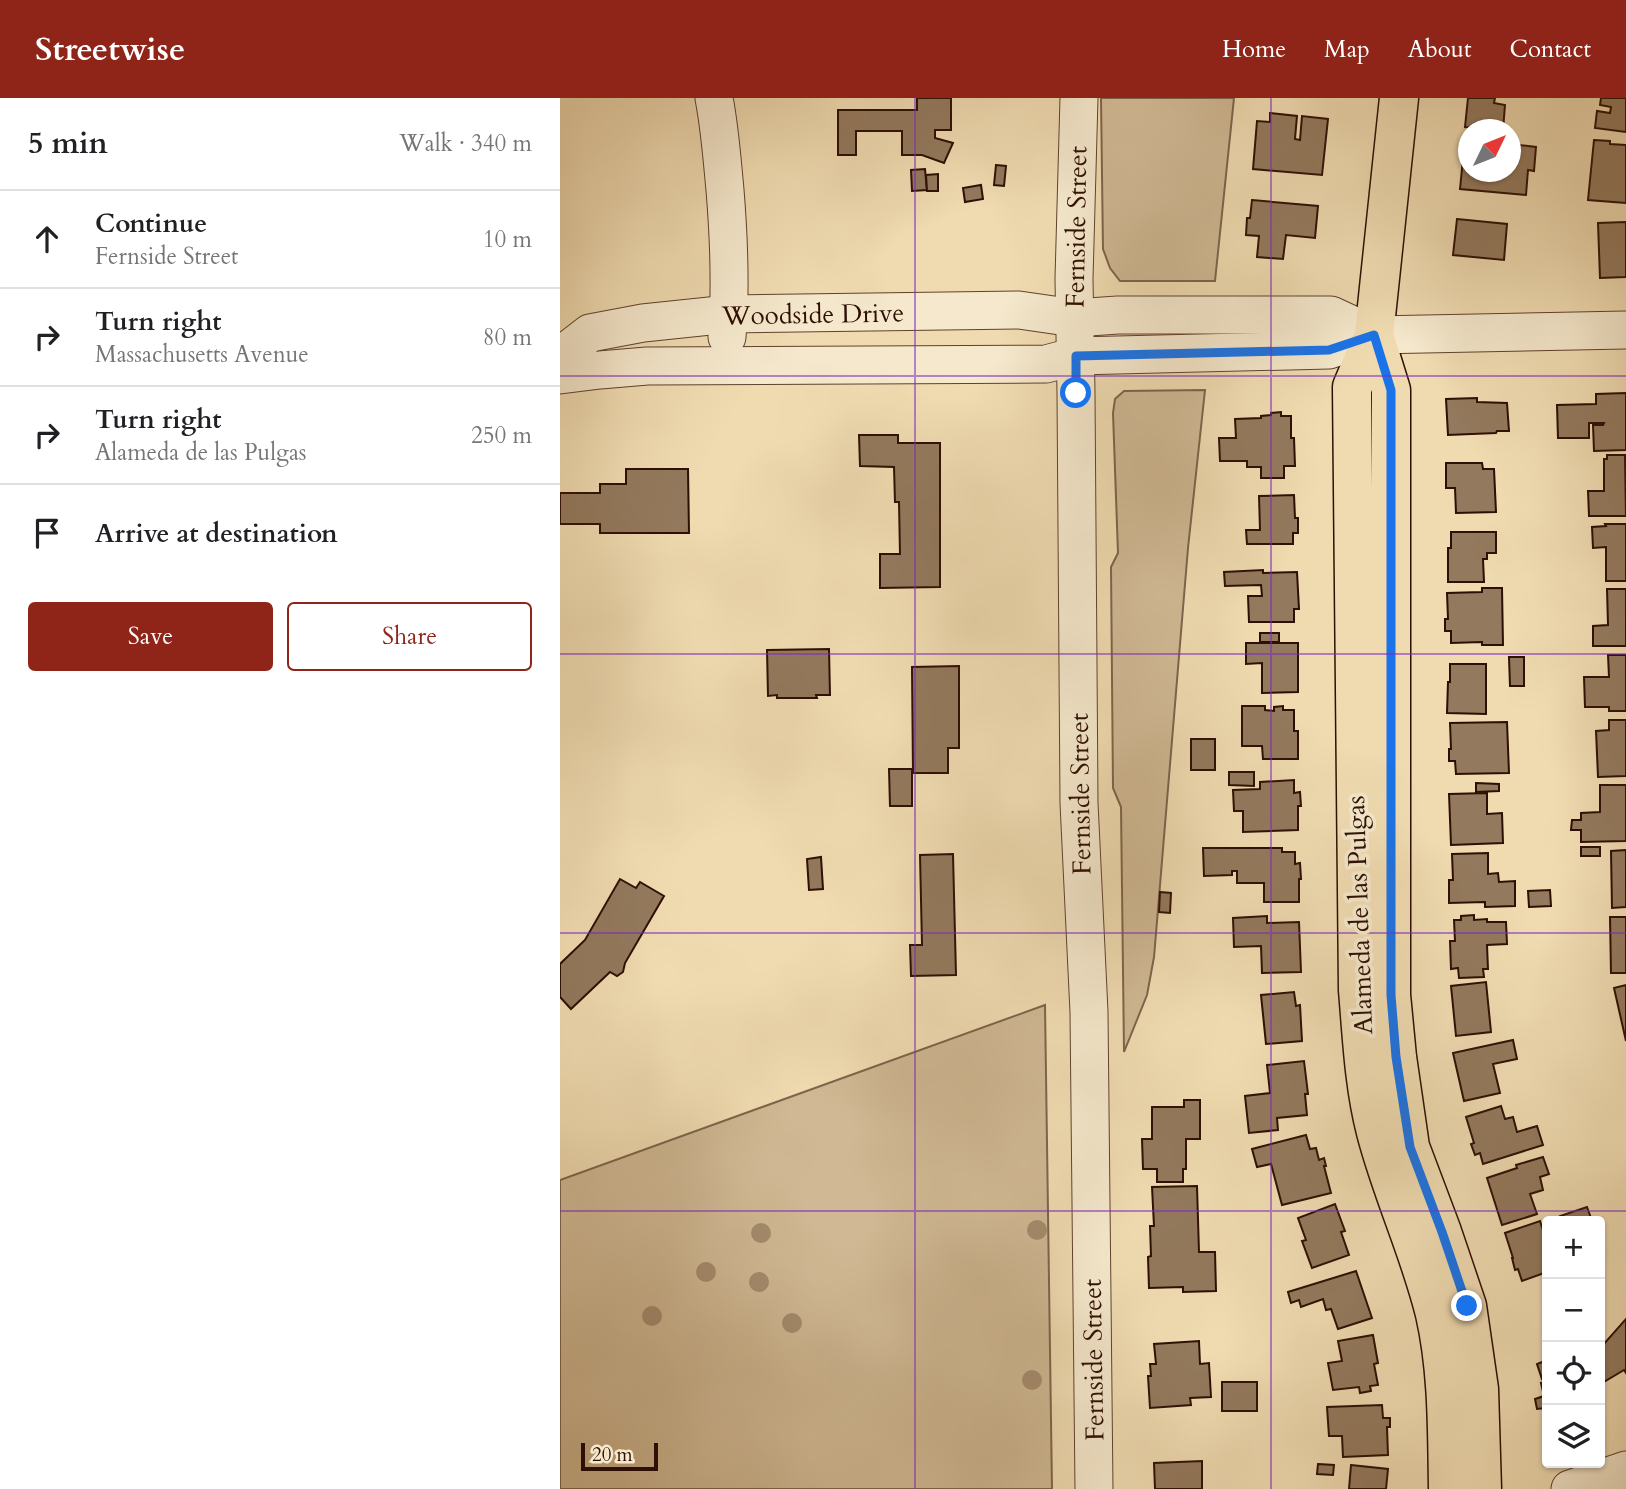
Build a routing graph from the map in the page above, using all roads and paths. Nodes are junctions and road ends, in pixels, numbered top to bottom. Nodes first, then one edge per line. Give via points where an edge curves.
1 (714, 98) edge
2 (1079, 98) edge
3 (1399, 98) edge
4 (729, 314) junction
5 (1074, 318) junction
6 (1626, 330) edge
7 (1374, 335) junction
8 (560, 356) edge
9 (1076, 356) junction
10 (725, 366) junction
11 (560, 375) edge
12 (1626, 1470) edge
13 (1094, 1489) edge
14 (1448, 1489) edge
15 (1482, 1489) edge
16 (1570, 1489) edge

1 - 4 street via 728,233
2 - 5 street, Fernside Street
3 - 7 main road, Alameda de las Pulgas
4 - 5 street, Woodside Drive via 1019,310
4 - 8 street, Woodside Drive via 590,333
4 - 10 street
5 - 7 street, Woodside Drive via 1331,315
5 - 9 street, Fernside Street
6 - 7 street
7 - 9 street, Woodside Drive via 1329,350
7 - 14 main road, Alameda de las Pulgas via 1352,387 1358,990 1375,1130 1435,1314 1444,1373
7 - 15 main road, Alameda de las Pulgas via 1391,390 1391,995 1396,1057 1410,1147 1467,1306 1479,1389
9 - 10 street, Woodside Drive via 1017,365
9 - 13 street, Fernside Street via 1079,803 1089,1012
10 - 11 street, Woodside Drive via 647,366
12 - 16 street

